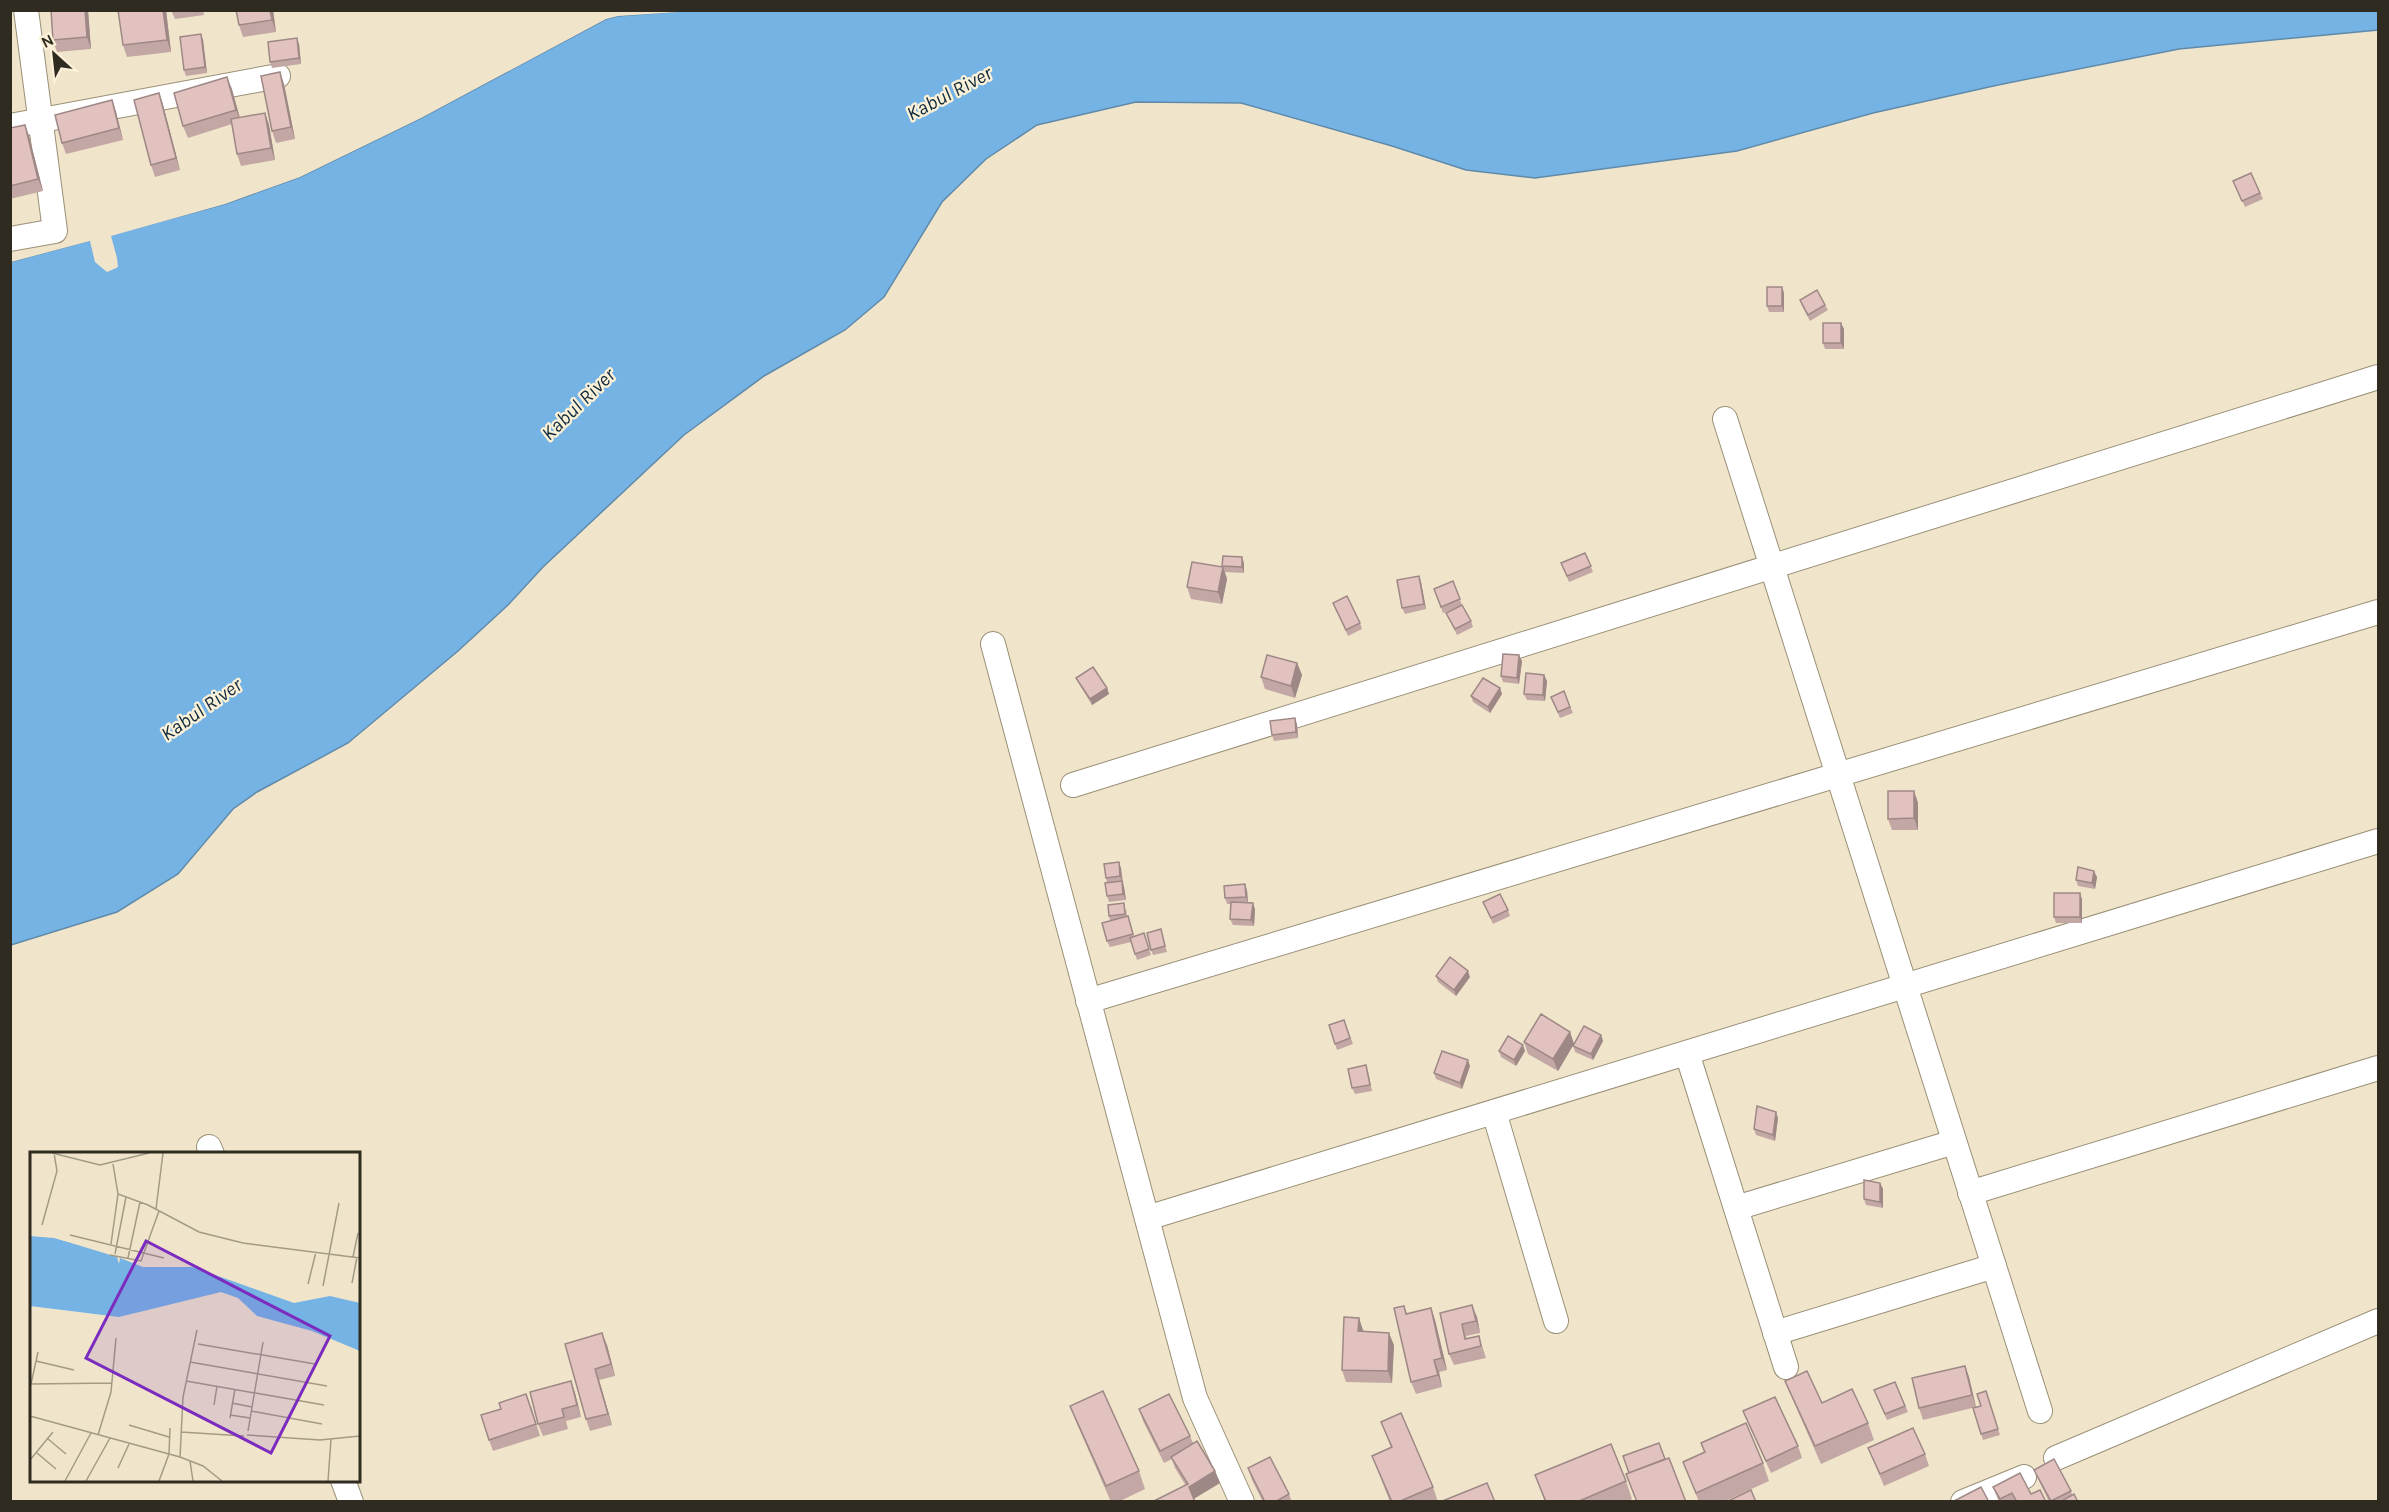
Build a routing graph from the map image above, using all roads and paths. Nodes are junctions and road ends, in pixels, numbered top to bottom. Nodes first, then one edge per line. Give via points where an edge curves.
1 (26, 10) edge
2 (278, 76) edge
3 (42, 119) junction
4 (10, 126) edge
5 (10, 239) edge
6 (2379, 376) edge
7 (1725, 419) dead end
8 (1772, 566) junction
9 (2379, 612) edge
10 (993, 644) dead end
11 (1838, 775) junction
12 (1073, 785) dead end
13 (2379, 841) edge
14 (1905, 986) junction
15 (1088, 1001) junction
16 (1687, 1053) junction
17 (2379, 1068) edge
18 (1494, 1112) junction
19 (1954, 1142) junction
20 (1971, 1193) junction
21 (1736, 1208) junction
22 (1147, 1218) junction
23 (1994, 1266) junction
24 (1556, 1322) dead end
25 (2379, 1322) edge
26 (1775, 1333) junction
27 (1786, 1367) dead end
28 (2040, 1411) dead end
29 (2056, 1458) edge
30 (2024, 1477) edge
31 (344, 1482) edge
32 (351, 1502) edge
33 (1242, 1502) edge
34 (1964, 1502) edge

1 - 3 street
2 - 3 street
3 - 4 street
3 - 5 street via 55,231
6 - 8 street
7 - 8 street
8 - 11 street
8 - 12 street
9 - 11 street
10 - 15 street
11 - 14 street
11 - 15 street
13 - 14 street
14 - 16 street
14 - 19 street
15 - 22 street
16 - 18 street
16 - 21 street
17 - 20 street
18 - 22 street
18 - 24 street
19 - 20 street
19 - 21 street
20 - 23 street
21 - 26 street
22 - 33 street via 1195,1398
23 - 26 street
23 - 28 street
25 - 29 street
26 - 27 street
30 - 34 street
31 - 32 street

